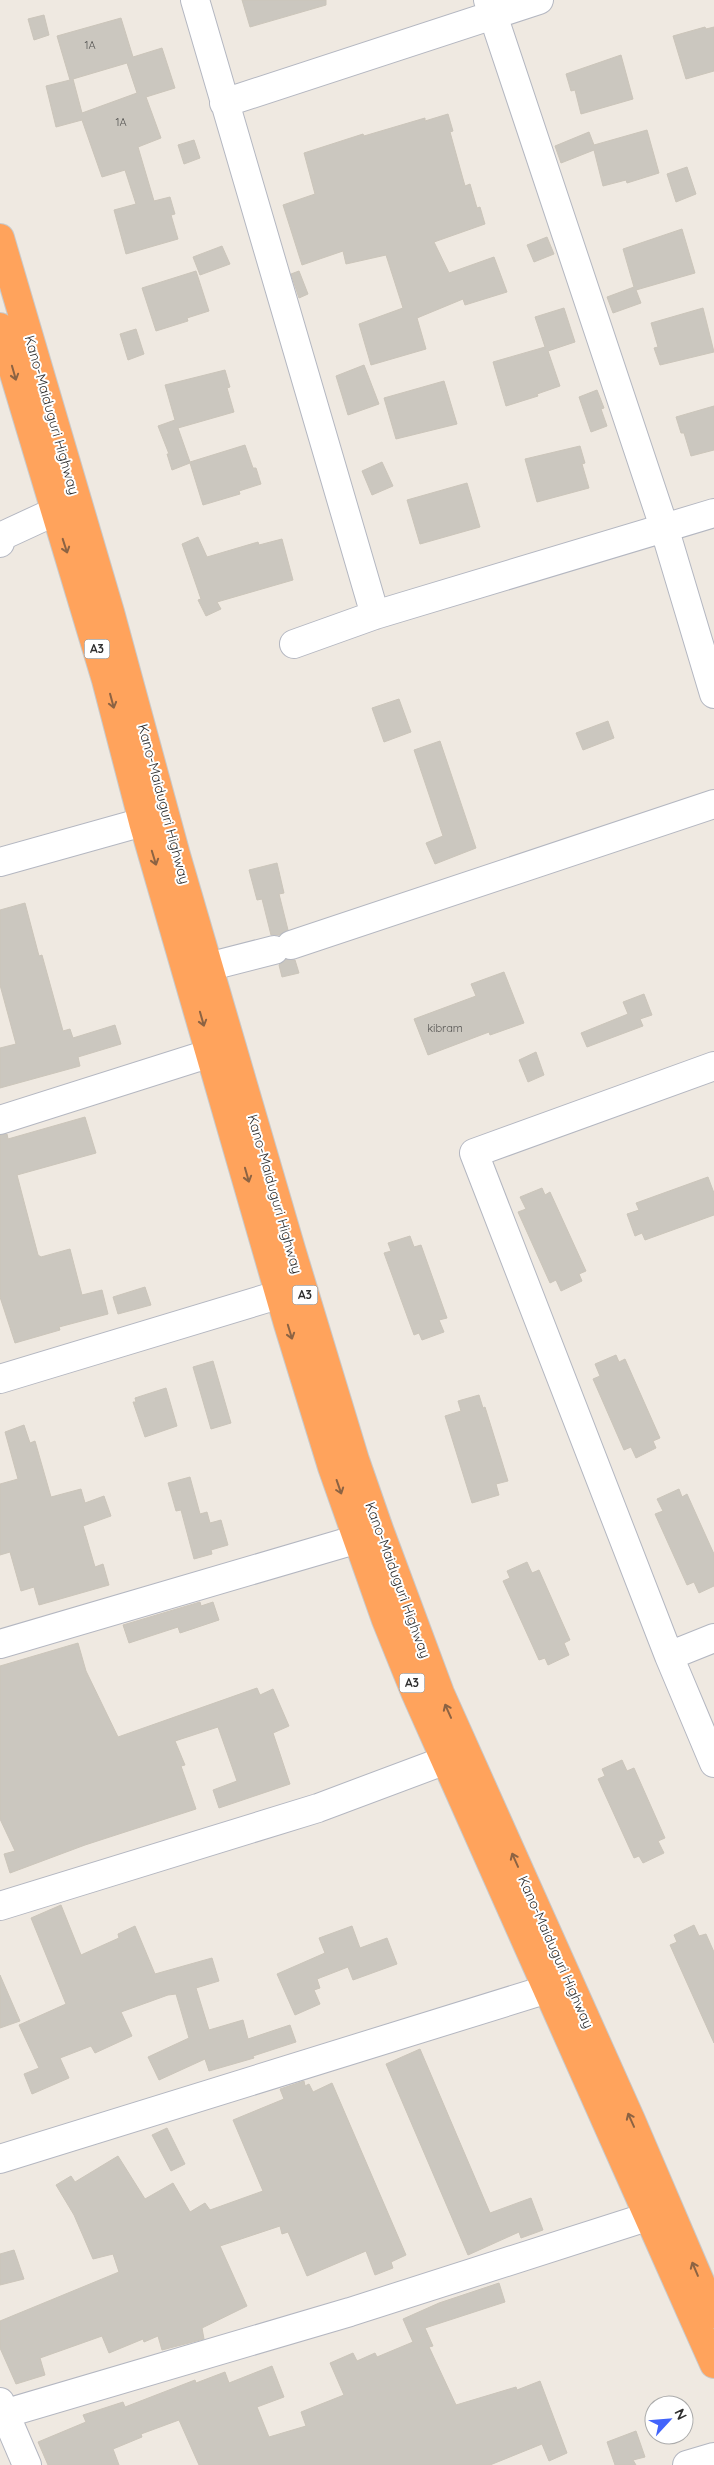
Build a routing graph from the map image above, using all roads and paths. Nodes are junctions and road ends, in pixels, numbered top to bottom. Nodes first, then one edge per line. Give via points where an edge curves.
1 (195, 0) edge
2 (539, 0) edge
3 (490, 7) edge
4 (224, 103) junction
5 (0, 238) edge
6 (1, 335) edge
7 (54, 512) junction
8 (714, 513) edge
9 (664, 527) junction
10 (0, 543) edge
11 (375, 615) junction
12 (294, 644) dead end
13 (714, 694) edge
14 (714, 804) edge
15 (143, 822) junction
16 (0, 862) edge
17 (199, 969) junction
18 (211, 1052) junction
19 (714, 1066) edge
20 (0, 1120) edge
21 (281, 1294) junction
22 (0, 1379) edge
23 (358, 1539) junction
24 (714, 1638) edge
25 (0, 1644) edge
26 (668, 1656) junction
27 (446, 1760) junction
28 (714, 1763) edge
29 (0, 1906) edge
30 (548, 1989) junction
31 (0, 2159) edge
32 (650, 2216) junction
33 (714, 2314) edge
34 (714, 2364) edge
35 (2, 2410) edge
36 (714, 2457) edge
37 (27, 2465) edge
38 (687, 2465) edge

1 - 4 street
2 - 3 street
3 - 4 street
3 - 9 street
4 - 11 street
5 - 17 highway, Kano-Maiduguri Highway / A3 via 110,612 176,855
6 -> 7 highway, Kano-Maiduguri Highway / A3
7 - 10 street via 2,536
7 -> 15 highway, Kano-Maiduguri Highway / A3 via 106,680
8 - 9 street
9 - 11 street
9 - 13 street
11 - 12 street
14 - 17 street via 283,947
15 - 16 street
15 -> 17 highway, Kano-Maiduguri Highway / A3
17 -> 18 highway, Kano-Maiduguri Highway / A3
33 -> 17 highway, Kano-Maiduguri Highway / A3 via 440,1693 409,1615
18 - 20 street
18 -> 21 highway, Kano-Maiduguri Highway / A3
19 - 26 street via 474,1153
21 - 22 street
21 -> 23 highway, Kano-Maiduguri Highway / A3
23 - 25 street
23 - 27 highway, Kano-Maiduguri Highway / A3 via 386,1620
24 - 26 street
26 - 28 street
27 - 29 street via 318,1808
27 - 30 highway, Kano-Maiduguri Highway / A3
30 - 31 street
30 - 32 highway, Kano-Maiduguri Highway / A3
32 - 34 highway, Kano-Maiduguri Highway / A3
32 - 35 street via 350,2312
35 - 37 street
36 - 38 street

